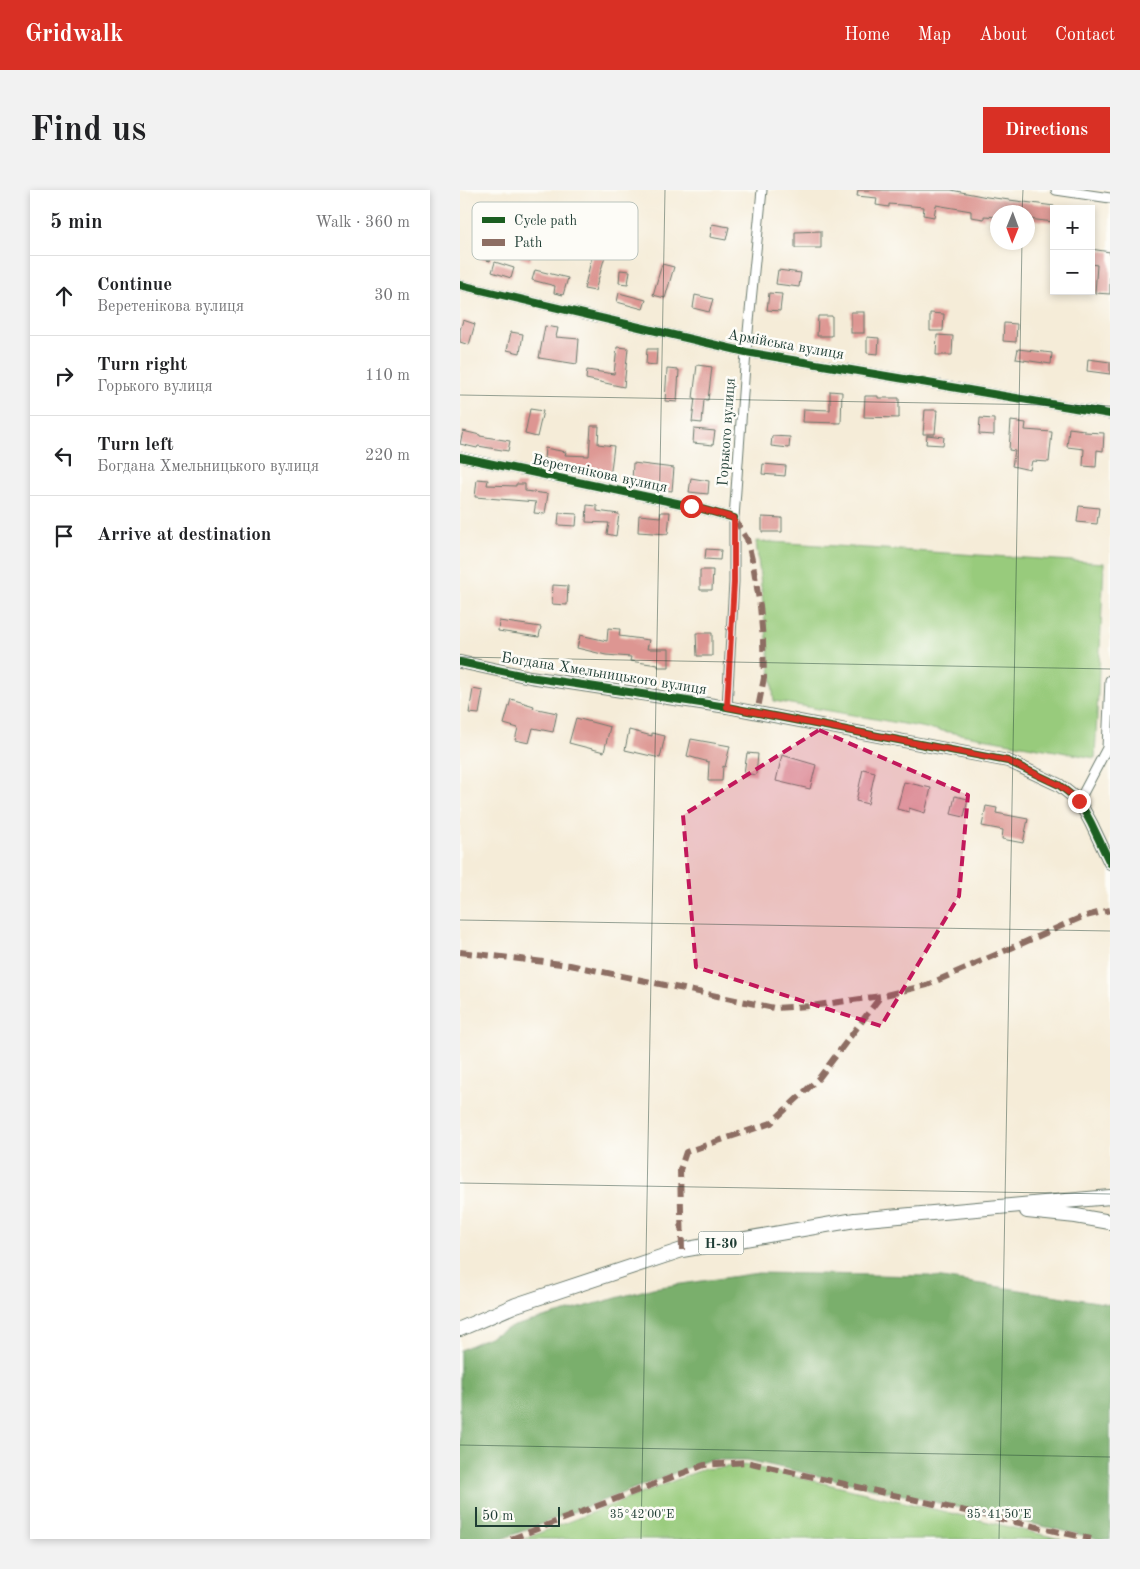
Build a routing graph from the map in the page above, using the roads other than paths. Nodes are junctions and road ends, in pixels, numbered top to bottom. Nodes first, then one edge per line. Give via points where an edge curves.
1 (762, 190) edge
2 (1056, 190) edge
3 (1110, 198) edge
4 (460, 285) edge
5 (746, 352) junction
6 (1110, 414) edge
7 (460, 457) edge
8 (734, 518) junction
9 (460, 662) edge
10 (1110, 680) edge
11 (727, 707) junction
12 (1108, 748) edge
13 (1079, 801) junction
14 (1110, 863) edge
15 (1107, 1196) edge
16 (994, 1208) junction
17 (1110, 1222) edge
18 (460, 1329) edge

1 - 5 street, Горького вулиця
2 - 3 street
4 - 5 street, Армійська вулиця
5 - 6 street, Армійська вулиця
5 - 8 street, Горького вулиця
7 - 8 street, Веретенікова вулиця
8 - 11 street, Горького вулиця
9 - 11 street, Богдана Хмельницького вулиця via 530,677
10 - 12 street
11 - 13 street, Богдана Хмельницького вулиця via 1008,761 1059,785
12 - 13 street
13 - 14 street, Богдана Хмельницького вулиця
15 - 16 main road, Н-30
16 - 17 main road, Н-30
16 - 18 main road, Н-30 via 855,1220 682,1250 516,1305

